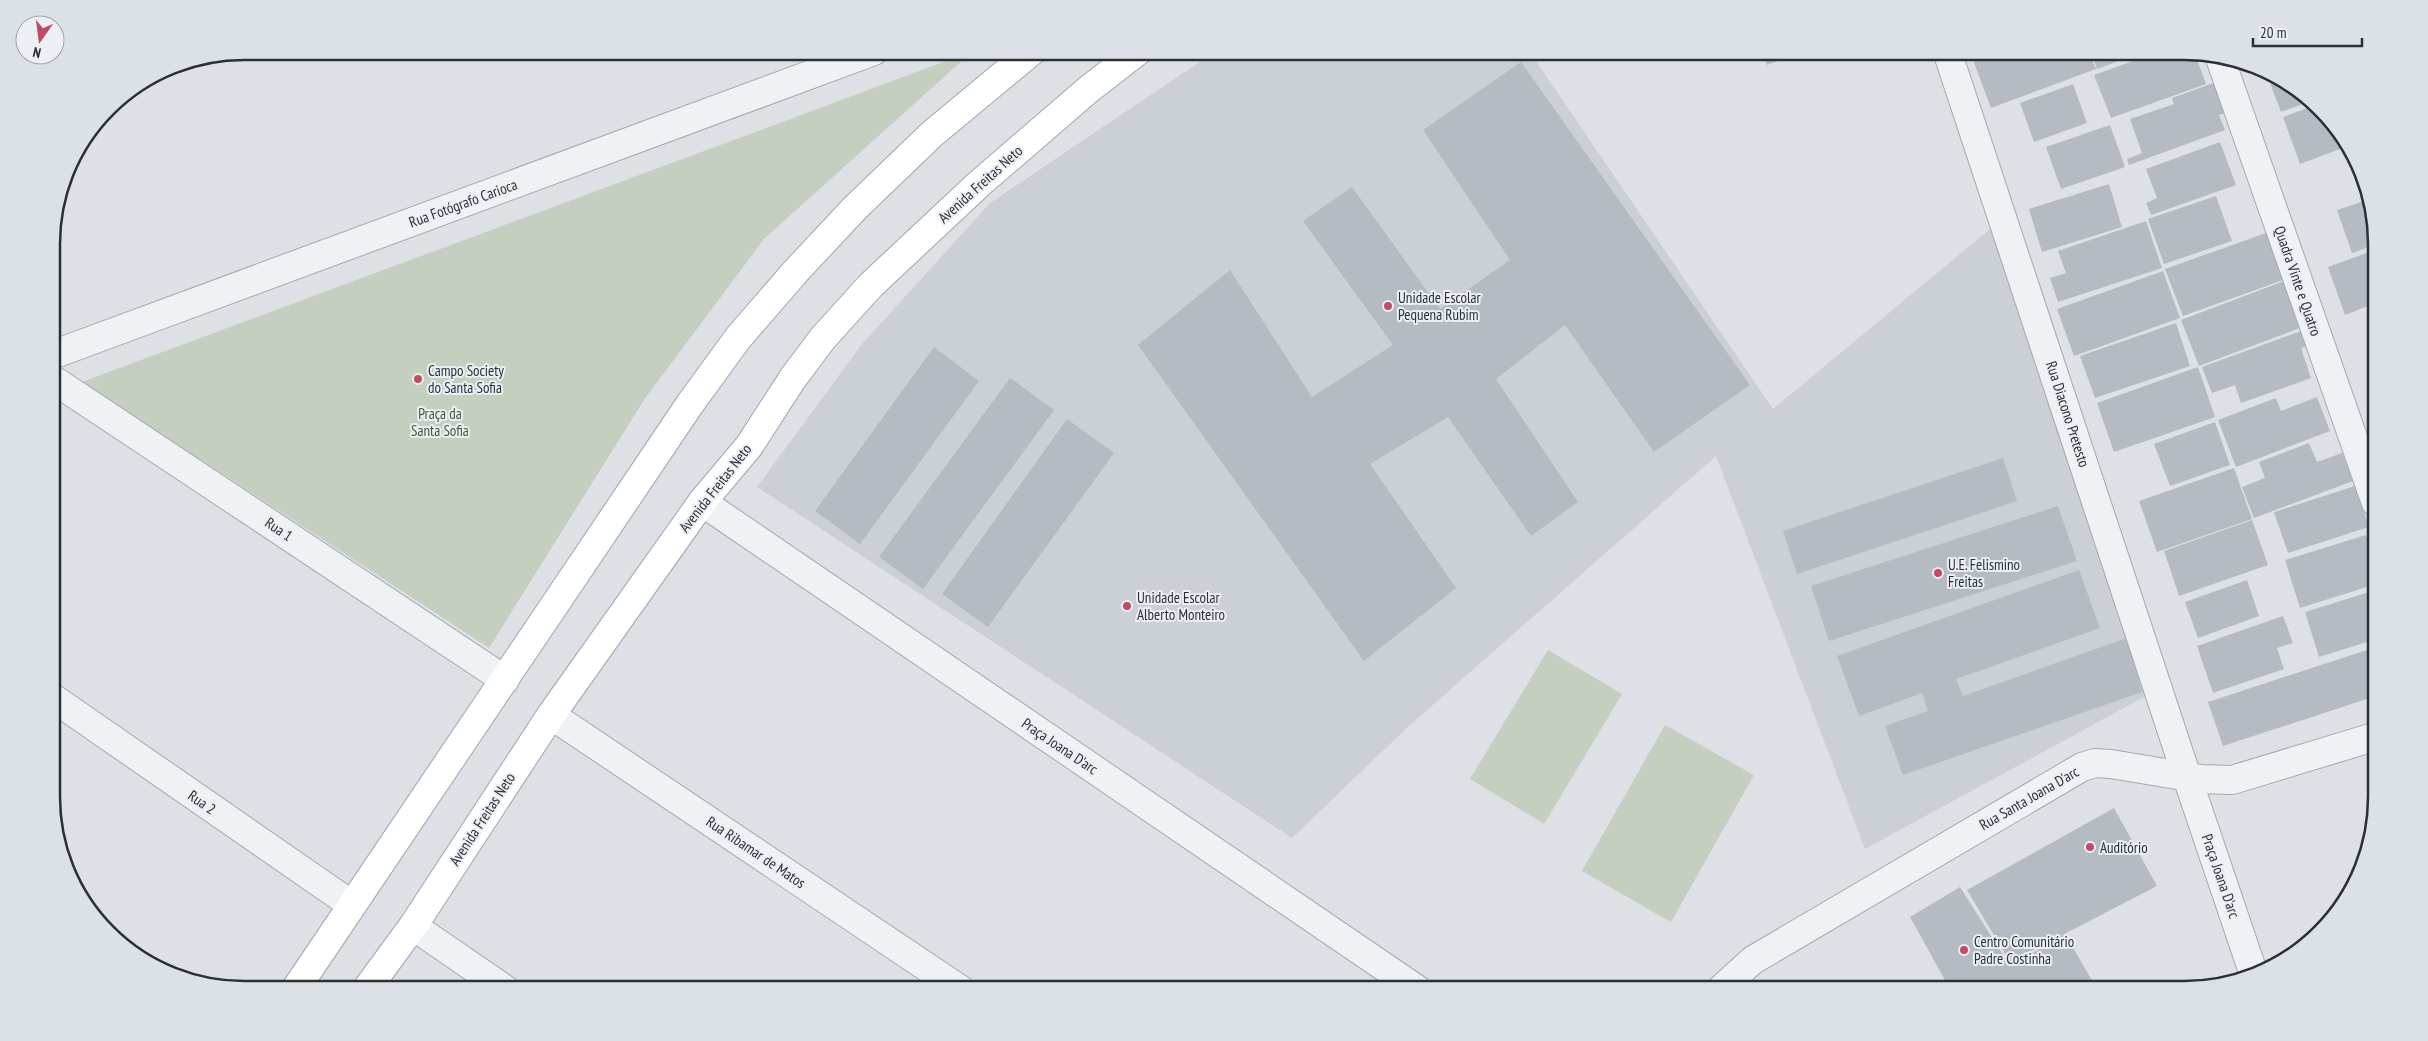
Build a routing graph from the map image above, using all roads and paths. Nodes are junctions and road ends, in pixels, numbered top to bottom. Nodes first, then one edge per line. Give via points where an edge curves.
1 (850, 60) edge
2 (1021, 60) edge
3 (1126, 60) edge
4 (1951, 60) edge
5 (2222, 64) edge
6 (60, 352) edge
7 (60, 384) edge
8 (2368, 480) edge
9 (702, 502) junction
10 (505, 680) junction
11 (60, 703) edge
12 (551, 715) junction
13 (2368, 739) edge
14 (2187, 777) junction
15 (352, 905) junction
16 (413, 926) junction
17 (2252, 968) edge
18 (301, 981) edge
19 (373, 981) edge
20 (493, 981) edge
21 (947, 981) edge
22 (1405, 981) edge
23 (1731, 981) edge

1 - 6 street, Rua Fotógrafo Carioca
2 - 10 main road via 932,134 855,208 738,338 690,404
3 - 9 main road, Avenida Freitas Neto via 980,183 871,285 822,338 749,446
4 - 14 street, Rua Diacono Pretesto
5 - 8 street, Quadra Vinte e Quatro
7 - 10 street, Rua 1
9 - 12 main road, Avenida Freitas Neto
9 - 22 street, Praça Joana D'arc
10 - 15 main road
11 - 15 street, Rua 2
12 - 16 main road, Avenida Freitas Neto
12 - 21 street, Rua Ribamar de Matos
13 - 14 street, Rua Santa Joana D'arc via 2232,780
14 - 17 street, Praça Joana D'arc
14 - 23 street, Rua Santa Joana D'arc via 2095,763 2070,772 1753,960
15 - 18 main road
16 - 19 main road, Avenida Freitas Neto
16 - 20 street

